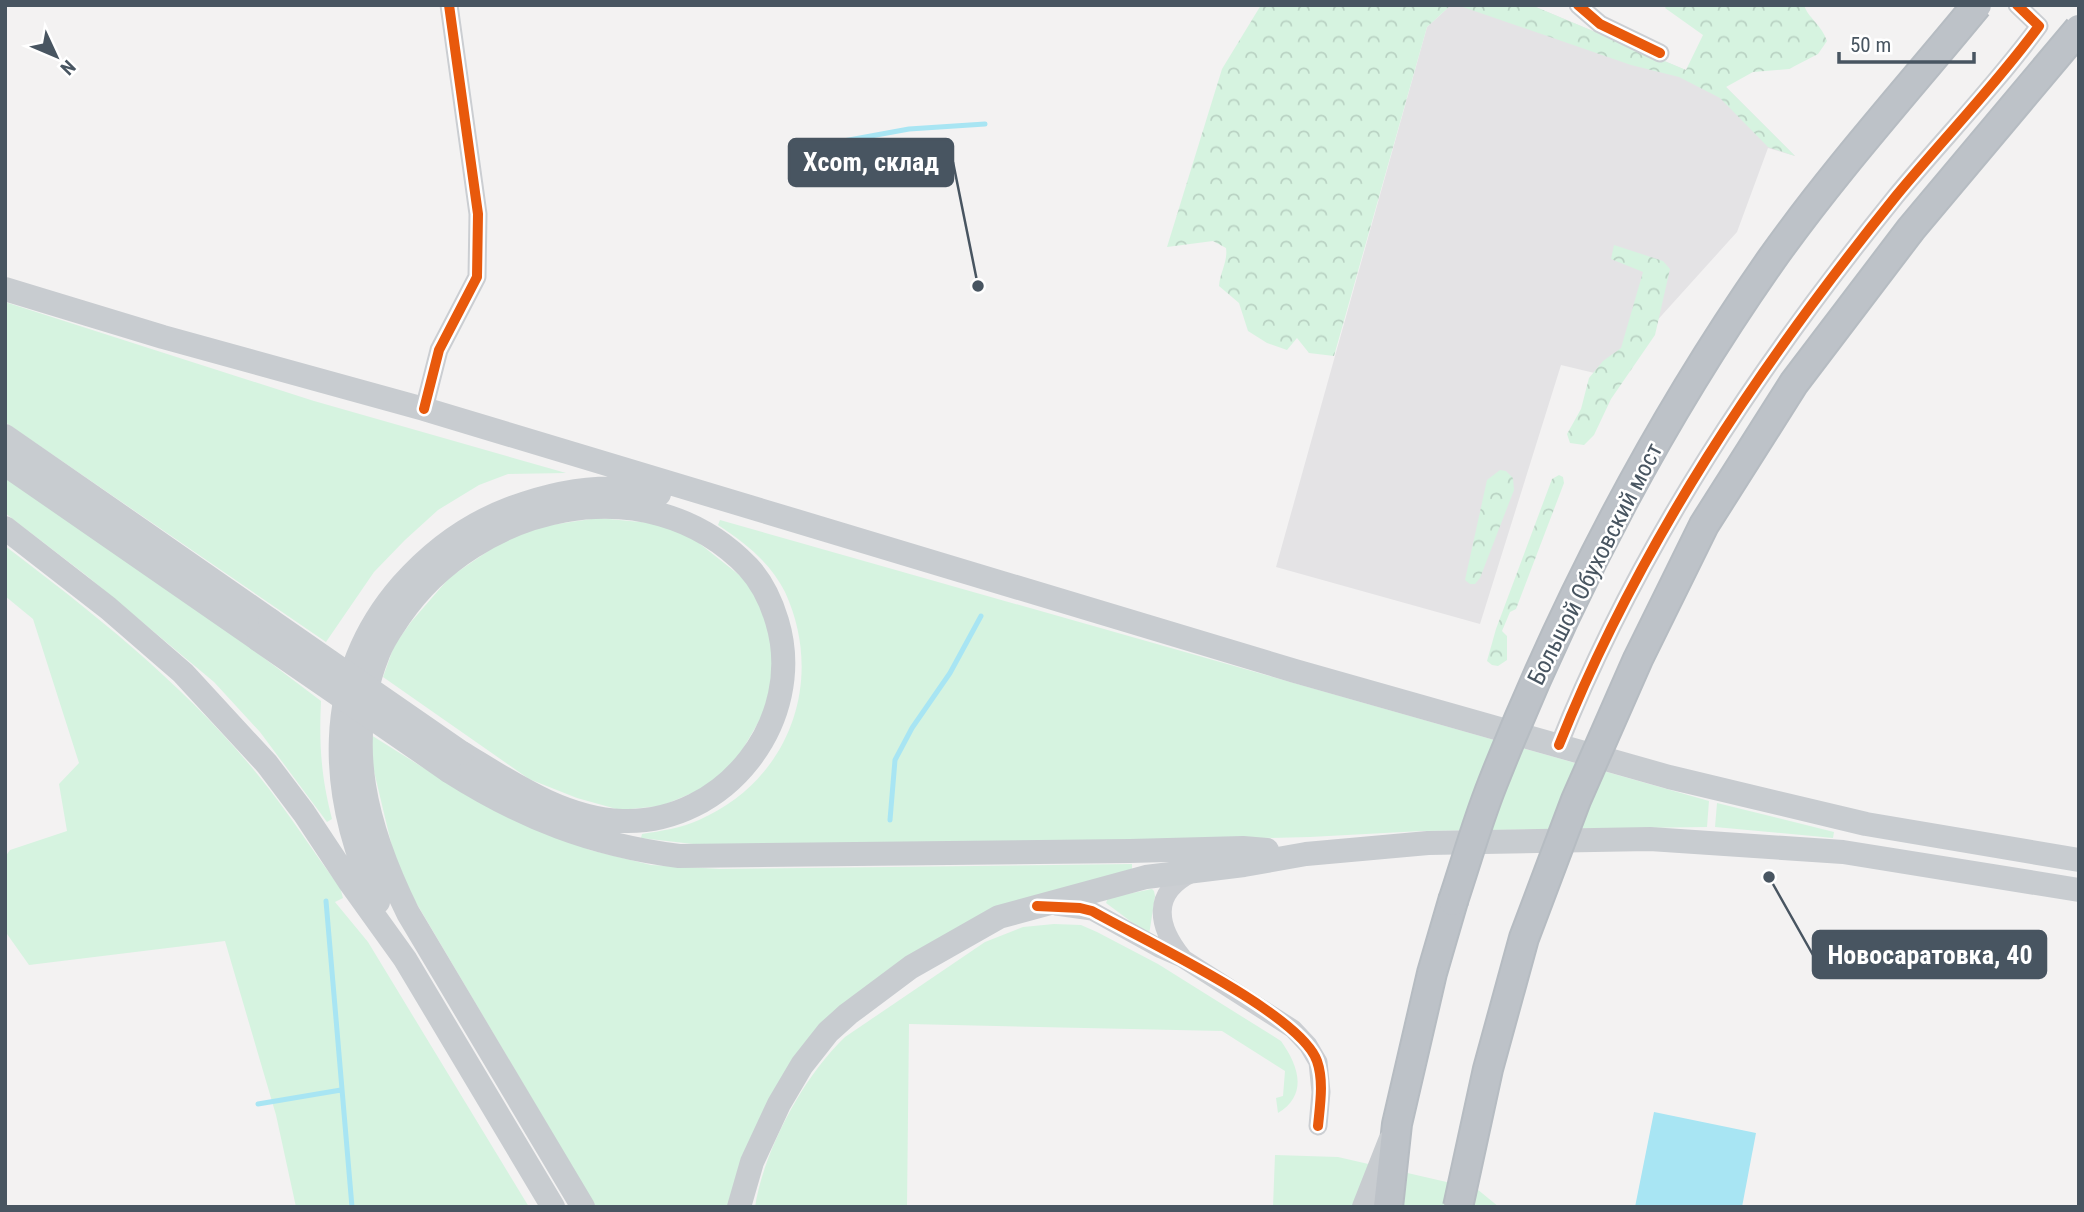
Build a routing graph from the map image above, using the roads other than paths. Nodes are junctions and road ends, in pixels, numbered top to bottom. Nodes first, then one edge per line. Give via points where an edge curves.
1 (449, 5) edge
2 (1578, 5) edge
3 (1977, 5) edge
4 (2017, 5) edge
5 (2079, 29) edge
6 (1660, 54) dead end
7 (5, 289) edge
8 (424, 409) junction
9 (5, 436) edge
10 (5, 464) edge
11 (743, 506) junction
12 (5, 528) edge
13 (265, 630) junction
14 (1559, 745) junction
15 (456, 762) junction
16 (1306, 853) junction
17 (2079, 860) edge
18 (1198, 869) junction
19 (2079, 890) edge
20 (1037, 906) junction
21 (405, 958) junction
22 (1182, 958) junction
23 (1397, 1124) junction
24 (1318, 1126) dead end
25 (553, 1207) edge
26 (583, 1207) edge
27 (739, 1207) edge
28 (1364, 1207) edge
29 (1388, 1207) edge
30 (1458, 1207) edge

1 - 8 street via 478,214 477,277 439,350
2 - 6 street via 1600,24
3 - 23 highway, Большой Обуховский мост, bridge via 1773,258 1719,336 1627,490 1543,663 1491,787 1432,973
4 - 14 street via 2039,26 1897,195 1777,351 1710,452 1642,569
5 - 30 highway, bridge via 1911,229 1794,383 1704,525 1576,800 1524,938 1488,1069
7 - 8 main road
8 - 11 main road
9 - 13 main road
10 - 13 main road
11 - 14 main road
11 - 21 main road via 604,488 530,501 471,526 443,545 386,605 373,623 346,687 341,717 342,780 353,842
12 - 21 main road via 148,642 225,716 296,802
13 - 15 main road, bridge
14 - 17 main road via 1691,783 1866,824
15 - 16 main road via 509,806 554,827 619,847 679,856 1243,848
15 - 26 main road via 602,819 660,817 706,798 750,761 778,705 784,674 782,639 765,589 724,545 688,523 617,507 543,514 495,533 448,562 410,601 377,656 365,697 361,758 365,795 386,869
16 - 18 main road
16 - 19 main road via 1429,843 1662,840 1843,852
18 - 20 main road via 1146,877
18 - 22 street via 1172,885 1161,916 1171,944
20 - 22 street via 1092,911
20 - 27 main road via 999,917 957,939 890,982 828,1032 802,1065 769,1123
21 - 25 main road
22 - 24 street via 1293,1029 1308,1045 1318,1062
23 - 28 main road
23 - 29 highway, Большой Обуховский мост

